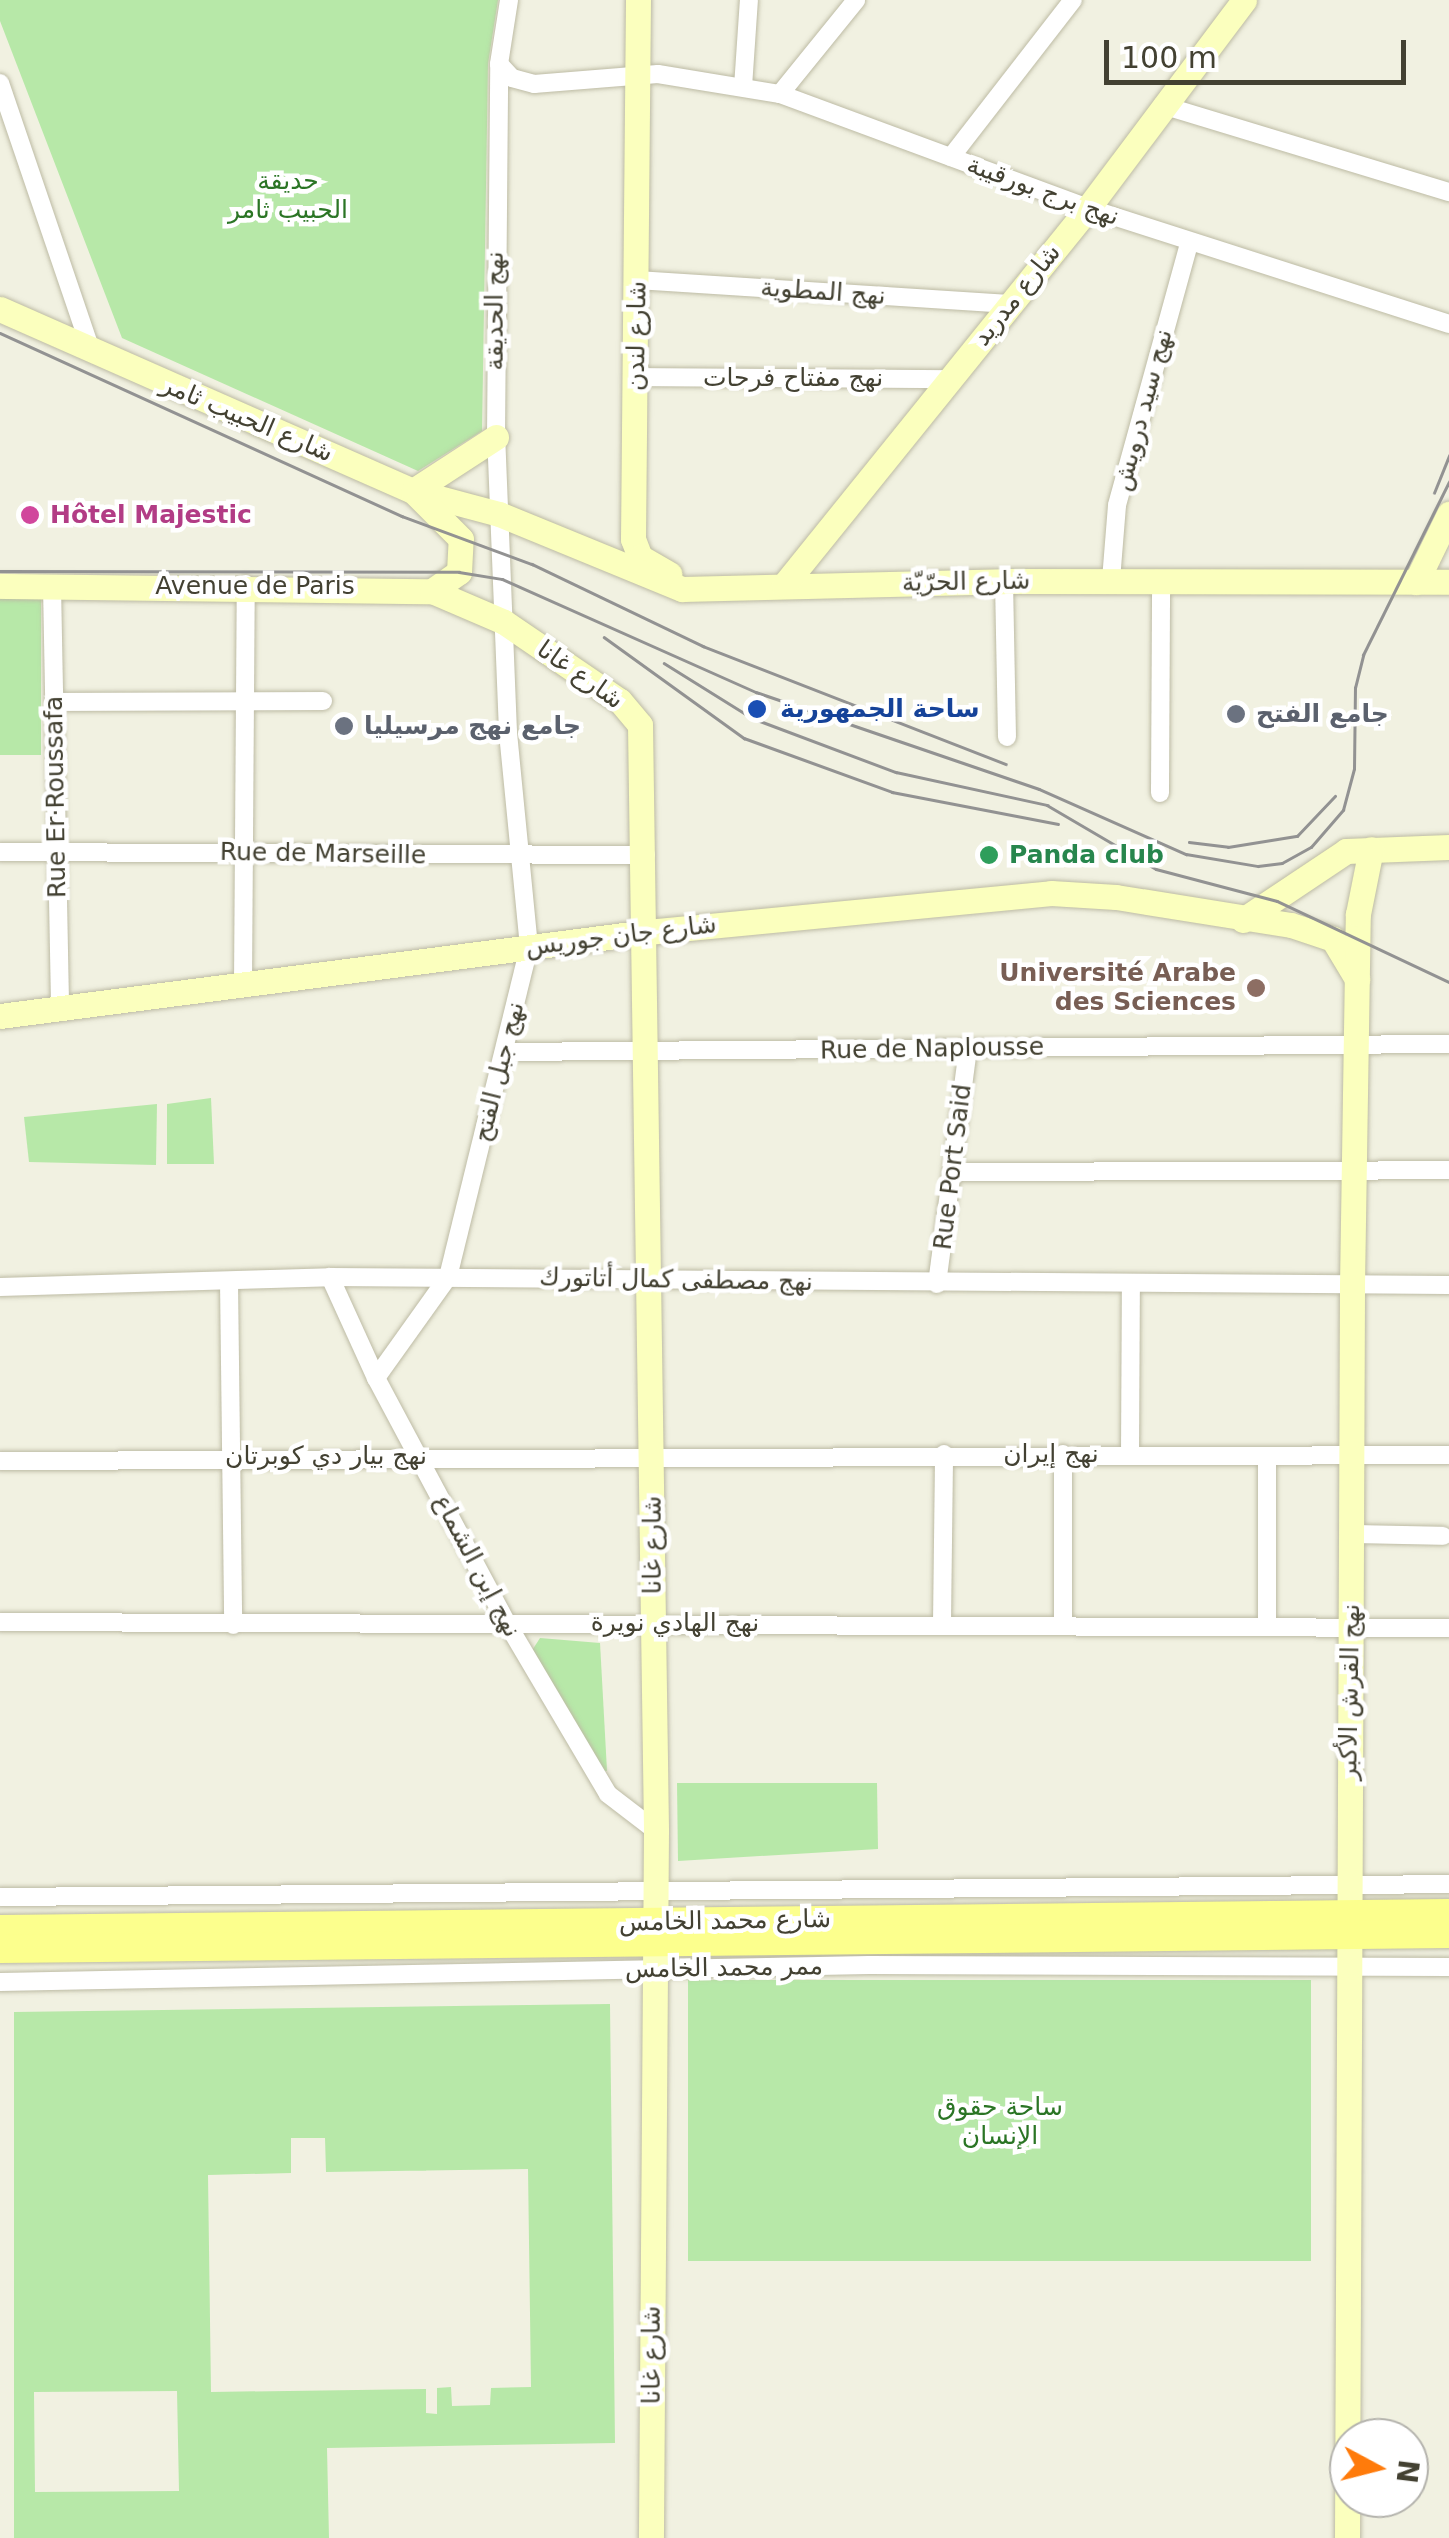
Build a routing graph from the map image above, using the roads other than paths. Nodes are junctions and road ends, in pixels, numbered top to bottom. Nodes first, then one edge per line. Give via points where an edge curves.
1 (509, 0) edge
2 (638, 0) edge
3 (749, 0) edge
4 (856, 0) edge
5 (1073, 0) edge
6 (1244, 0) edge
7 (499, 64) junction
8 (634, 76) junction
9 (0, 83) edge
10 (744, 87) junction
11 (780, 94) junction
12 (1162, 105) junction
13 (5, 124) edge
14 (951, 157) junction
15 (1449, 192) edge
16 (1088, 208) junction
17 (1189, 242) junction
18 (638, 280) junction
19 (1008, 304) junction
20 (0, 308) edge
21 (1449, 324) edge
22 (91, 351) junction
23 (636, 377) junction
24 (949, 379) junction
25 (496, 437) junction
26 (413, 491) junction
27 (500, 514) junction
28 (1449, 514) edge
29 (1111, 580) junction
30 (1004, 581) junction
31 (1161, 582) junction
32 (1416, 582) junction
33 (1449, 582) edge
34 (246, 584) junction
35 (784, 585) junction
36 (0, 586) edge
37 (52, 586) junction
38 (748, 588) junction
39 (432, 591) junction
40 (504, 622) junction
41 (244, 701) junction
42 (322, 701) dead end
43 (54, 702) junction
44 (1007, 737) dead end
45 (1160, 793) dead end
46 (1449, 847) edge
47 (1368, 849) junction
48 (0, 852) edge
49 (56, 852) junction
50 (242, 852) junction
51 (646, 855) junction
52 (520, 857) junction
53 (1242, 920) junction
54 (647, 932) junction
55 (529, 947) junction
56 (1357, 979) junction
57 (243, 984) junction
58 (60, 1008) junction
59 (0, 1016) edge
60 (1359, 1042) junction
61 (1449, 1044) edge
62 (968, 1050) junction
63 (504, 1052) junction
64 (648, 1052) junction
65 (1354, 1168) junction
66 (1449, 1170) edge
67 (952, 1172) junction
68 (330, 1277) junction
69 (448, 1277) junction
70 (229, 1280) junction
71 (650, 1281) junction
72 (937, 1284) junction
73 (1352, 1285) junction
74 (1449, 1285) edge
75 (1131, 1286) junction
76 (0, 1287) edge
77 (376, 1378) junction
78 (652, 1454) junction
79 (944, 1454) junction
80 (1063, 1454) junction
81 (418, 1455) junction
82 (1130, 1455) junction
83 (1352, 1455) junction
84 (1449, 1455) edge
85 (231, 1456) junction
86 (1267, 1456) junction
87 (0, 1461) edge
88 (1351, 1534) junction
89 (1444, 1536) dead end
90 (0, 1622) edge
91 (653, 1622) junction
92 (942, 1622) junction
93 (1062, 1623) junction
94 (234, 1625) junction
95 (508, 1625) junction
96 (1266, 1625) junction
97 (1350, 1626) junction
98 (1449, 1628) edge
99 (656, 1831) junction
100 (1348, 1884) junction
101 (1449, 1884) edge
102 (656, 1892) junction
103 (0, 1897) edge
104 (1449, 1913) edge
105 (1347, 1924) junction
106 (0, 1929) edge
107 (1449, 1934) edge
108 (656, 1945) junction
109 (0, 1949) edge
110 (1449, 1967) edge
111 (1346, 1968) junction
112 (0, 1982) edge
113 (651, 2538) edge
114 (1347, 2538) edge

1 - 7 street, نهج الحديقة
2 - 8 main road, شارع لندن
3 - 10 street
4 - 11 street
5 - 14 street
6 - 12 main road, شارع مدريد
7 - 8 street, نهج برج بورقيبة via 512,78 534,84
7 - 25 street, نهج الحديقة
8 - 10 street, نهج برج بورقيبة
8 - 18 main road, شارع لندن
9 - 13 street
10 - 11 street, نهج برج بورقيبة
11 - 14 street, نهج برج بورقيبة
12 - 15 street
12 - 16 main road, شارع مدريد
13 - 22 street
14 - 16 street, نهج برج بورقيبة
16 - 17 street, نهج برج بورقيبة
16 - 19 main road, شارع مدريد
17 - 21 street, نهج برج بورقيبة
17 - 29 street, نهج سيد درويش via 1117,505
18 - 19 street, نهج المطوية
18 - 23 main road, شارع لندن
19 - 24 main road, شارع مدريد
20 - 22 main road, شارع الحبيب ثامر
22 - 26 main road, شارع الحبيب ثامر
23 - 24 street, نهج مفتاح فرحات
23 - 38 main road, شارع لندن via 634,539 640,558 656,571
24 - 35 main road, شارع مدريد
25 - 26 main road
25 - 27 street, نهج الحديقة
26 - 27 main road, شارع الحبيب ثامر
26 - 39 main road via 461,539 460,572
27 - 38 main road, شارع الحرّيّة via 653,582 708,591
27 - 40 street, نهج الحديقة
28 - 32 main road
29 - 30 main road, شارع الحرّيّة
29 - 31 main road, شارع الحرّيّة
30 - 35 main road, شارع الحرّيّة
30 - 44 street
31 - 32 main road, شارع الحرّيّة
31 - 45 street
32 - 33 main road, شارع الحرّيّة
34 - 37 main road, Avenue de Paris
34 - 39 main road, Avenue de Paris
34 - 41 street
35 - 38 main road, شارع الحرّيّة
36 - 37 main road, Avenue de Paris
37 - 43 street, Rue Er·Roussafa
39 - 40 main road, Avenue de Paris
40 - 51 main road, شارع غانا via 634,713
40 - 52 street, نهج جبل الفتح
41 - 42 street
41 - 43 street
41 - 50 street
43 - 49 street, Rue Er·Roussafa
46 - 47 main road
47 - 53 main road via 1324,862 1277,902
47 - 56 main road, نهج القرش الأكبر via 1360,881
48 - 49 street, Rue de Marseille
49 - 50 street, Rue de Marseille
49 - 58 street, Rue Er·Roussafa
50 - 52 street, Rue de Marseille
50 - 57 street
51 - 52 street, Rue de Marseille
51 - 54 main road, شارع غانا
52 - 55 street, نهج جبل الفتح
53 - 54 main road, شارع جان جوريس via 1116,897 1052,893
53 - 56 main road, شارع جان جوريس via 1333,939
54 - 55 main road, شارع جان جوريس
54 - 64 main road, شارع غانا
55 - 57 main road, شارع جان جوريس
55 - 63 street, نهج جبل الفتح
56 - 60 main road, نهج القرش الأكبر
57 - 58 main road, شارع جان جوريس
58 - 59 main road, شارع جان جوريس
60 - 61 street, Rue de Naplousse
60 - 62 street, Rue de Naplousse
60 - 65 main road, نهج القرش الأكبر
62 - 64 street, Rue de Naplousse
62 - 67 street, Rue Port Said
63 - 64 street, Rue de Naplousse
63 - 69 street, نهج جبل الفتح
64 - 71 main road, شارع غانا
65 - 66 street
65 - 67 street
65 - 73 main road, نهج القرش الأكبر
67 - 72 street, Rue Port Said
68 - 69 street, نهج مصطفى كمال أتاتورك
68 - 70 street, نهج مصطفى كمال أتاتورك
68 - 77 street, نهج إبن الشماع
69 - 71 street, نهج مصطفى كمال أتاتورك
69 - 77 street, نهج جبل الفتح
70 - 76 street, نهج مصطفى كمال أتاتورك
70 - 85 street
71 - 72 street, نهج مصطفى كمال أتاتورك
71 - 78 main road, شارع غانا
72 - 75 street, نهج مصطفى كمال أتاتورك
73 - 74 street, نهج مصطفى كمال أتاتورك
73 - 75 street, نهج مصطفى كمال أتاتورك
73 - 83 main road, نهج القرش الأكبر
75 - 82 street
77 - 81 street, نهج إبن الشماع
78 - 79 street, نهج إيران
78 - 81 street, نهج بيار دي كوبرتان
78 - 91 main road, شارع غانا
79 - 80 street, نهج إيران
79 - 92 street
80 - 82 street, نهج إيران
80 - 93 street
81 - 85 street, نهج بيار دي كوبرتان
81 - 95 street, نهج إبن الشماع
82 - 86 street, نهج إيران
83 - 84 street, نهج إيران
83 - 86 street, نهج إيران
83 - 88 main road, نهج القرش الأكبر
85 - 87 street, نهج بيار دي كوبرتان
85 - 94 street
86 - 96 street
88 - 89 street
88 - 97 main road, نهج القرش الأكبر
90 - 94 street, نهج الهادي نويرة
91 - 92 street, نهج الهادي نويرة
91 - 95 street, نهج الهادي نويرة
91 - 99 main road, شارع غانا
92 - 93 street, نهج الهادي نويرة
93 - 96 street, نهج الهادي نويرة
94 - 95 street, نهج الهادي نويرة
95 - 99 street, نهج إبن الشماع via 608,1794
96 - 97 street, نهج الهادي نويرة
97 - 98 street, نهج الهادي نويرة
97 - 100 main road, نهج القرش الأكبر
99 - 102 main road, شارع غانا
100 - 101 street, شارع محمد الخامس
100 - 102 street, شارع محمد الخامس
100 - 105 main road, نهج القرش الأكبر
102 - 103 street, شارع محمد الخامس
102 - 108 main road, شارع غانا
104 - 105 main road, شارع محمد الخامس
105 - 107 main road, شارع محمد الخامس
105 - 108 main road, شارع محمد الخامس
105 - 111 main road, نهج القرش الأكبر
106 - 108 main road, شارع محمد الخامس
108 - 109 main road, شارع محمد الخامس
108 - 111 street, ممر محمد الخامس
108 - 112 street, ممر محمد الخامس
108 - 113 main road, شارع غانا
110 - 111 street, ممر محمد الخامس
111 - 114 main road, نهج القرش الأكبر

